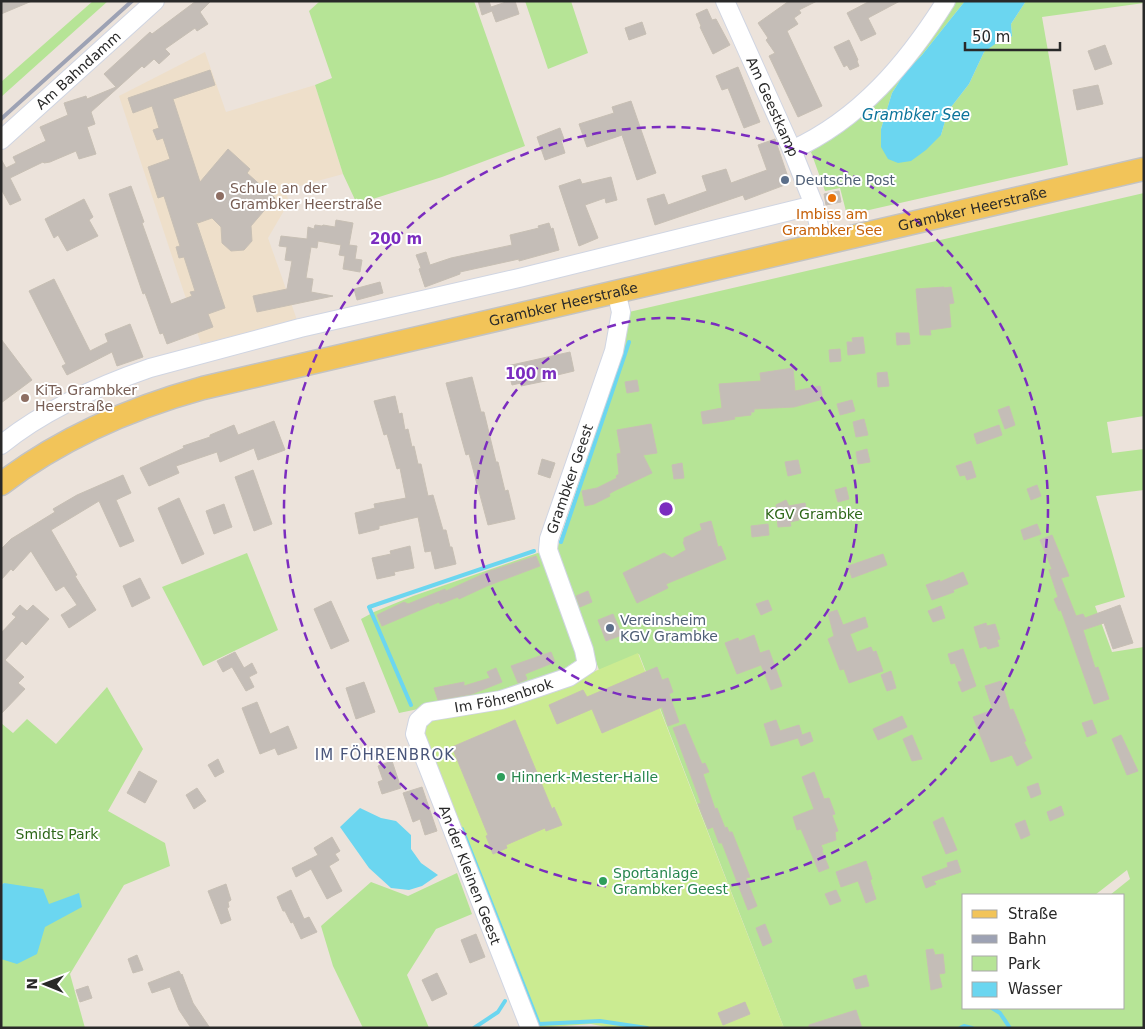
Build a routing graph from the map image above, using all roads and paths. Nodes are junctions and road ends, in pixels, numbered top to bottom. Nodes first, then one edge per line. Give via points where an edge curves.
1 (155, 1) edge
2 (725, 1) edge
3 (946, 1) edge
4 (1, 140) edge
5 (792, 150) junction
6 (1144, 169) edge
7 (814, 205) junction
8 (823, 244) junction
9 (616, 291) junction
10 (1, 444) edge
11 (1, 484) edge
12 (587, 665) joint
13 (418, 721) joint
14 (530, 1028) edge

1 - 4 street, Am Bahndamm
2 - 5 street, Am Geestkamp
3 - 5 street via 923,38 876,92 809,142
5 - 7 street, Am Geestkamp
6 - 8 main road, Grambker Heerstraße
7 - 8 street, Am Geestkamp
7 - 10 street via 519,278 290,330 150,368 71,402 21,429
8 - 9 main road, Grambker Heerstraße
9 - 11 main road, Grambker Heerstraße via 162,399 88,430
9 - 12 street, Grambker Geest via 622,312 614,351 548,550
12 - 13 street, Im Föhrenbrok via 568,676 501,700 428,712
13 - 14 street, An der Kleinen Geest via 415,734

